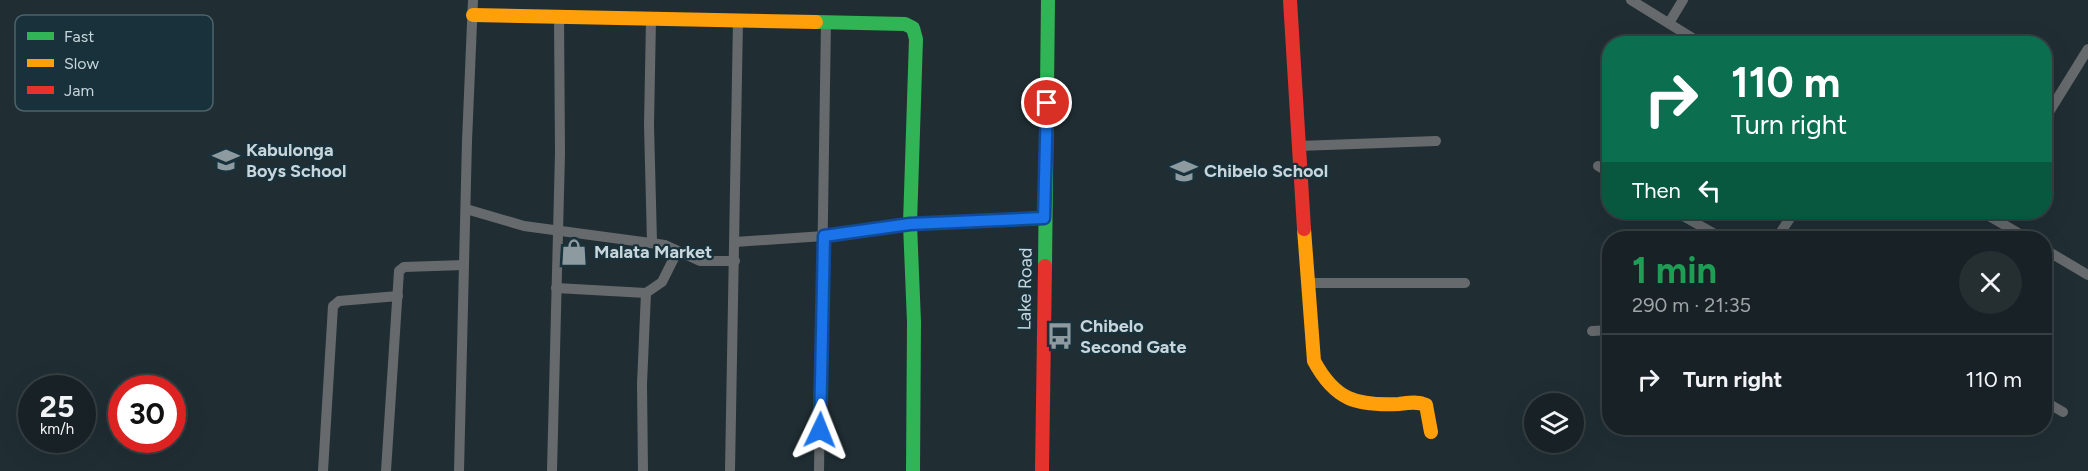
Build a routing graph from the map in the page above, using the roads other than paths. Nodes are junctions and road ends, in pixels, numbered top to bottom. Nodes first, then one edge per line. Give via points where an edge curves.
1 (473, 0) edge
2 (1048, 0) edge
3 (1290, 0) edge
4 (1631, 0) edge
5 (1683, 0) edge
6 (473, 15) junction
7 (559, 17) junction
8 (651, 18) junction
9 (738, 20) junction
10 (826, 22) junction
11 (1669, 23) junction
12 (1689, 36) edge
13 (2088, 49) edge
14 (2052, 107) edge
15 (1436, 141) dead end
16 (1299, 146) junction
17 (1598, 166) dead end
18 (1602, 169) edge
19 (466, 209) junction
20 (1044, 218) junction
21 (1688, 219) edge
22 (1996, 219) edge
23 (910, 224) junction
24 (1710, 231) edge
25 (2016, 231) edge
26 (558, 232) junction
27 (824, 236) junction
28 (652, 242) junction
29 (735, 242) junction
30 (677, 252) junction
31 (2052, 254) edge
32 (735, 261) junction
33 (464, 265) junction
34 (2088, 275) edge
35 (1307, 283) junction
36 (1465, 283) dead end
37 (556, 288) junction
38 (646, 293) junction
39 (398, 296) junction
40 (1602, 330) edge
41 (1592, 331) dead end
42 (2052, 406) edge
43 (2063, 412) dead end
44 (1431, 432) dead end
45 (323, 471) edge
46 (386, 471) edge
47 (459, 471) edge
48 (552, 471) edge
49 (643, 471) edge
50 (730, 471) edge
51 (819, 471) edge
52 (913, 471) edge
53 (1042, 471) edge

1 - 6 street
2 - 20 street, Lake Road
3 - 16 street
4 - 11 street
5 - 11 street
6 - 7 street
6 - 19 street
7 - 8 street
7 - 26 street
8 - 9 street
8 - 28 street
9 - 10 street
9 - 29 street
10 - 23 street via 904,24 913,28
10 - 27 street
11 - 12 street
13 - 14 street
15 - 16 street
16 - 35 street
17 - 18 street
19 - 26 street
19 - 33 street
20 - 23 street
20 - 53 street, Lake Road
21 - 24 street
22 - 25 street
23 - 27 street
23 - 52 street
26 - 28 street
26 - 37 street
27 - 29 street
27 - 51 street
28 - 30 street
29 - 32 street
30 - 32 street via 700,261
30 - 38 street via 662,282
31 - 34 street
32 - 50 street
33 - 39 street via 401,269
33 - 47 street
35 - 36 street
35 - 44 street via 1314,360 1322,379 1347,400 1370,406 1420,402 1426,405
37 - 38 street
37 - 48 street
38 - 49 street
39 - 45 street via 339,301 333,306
39 - 46 street
40 - 41 street
42 - 43 street

